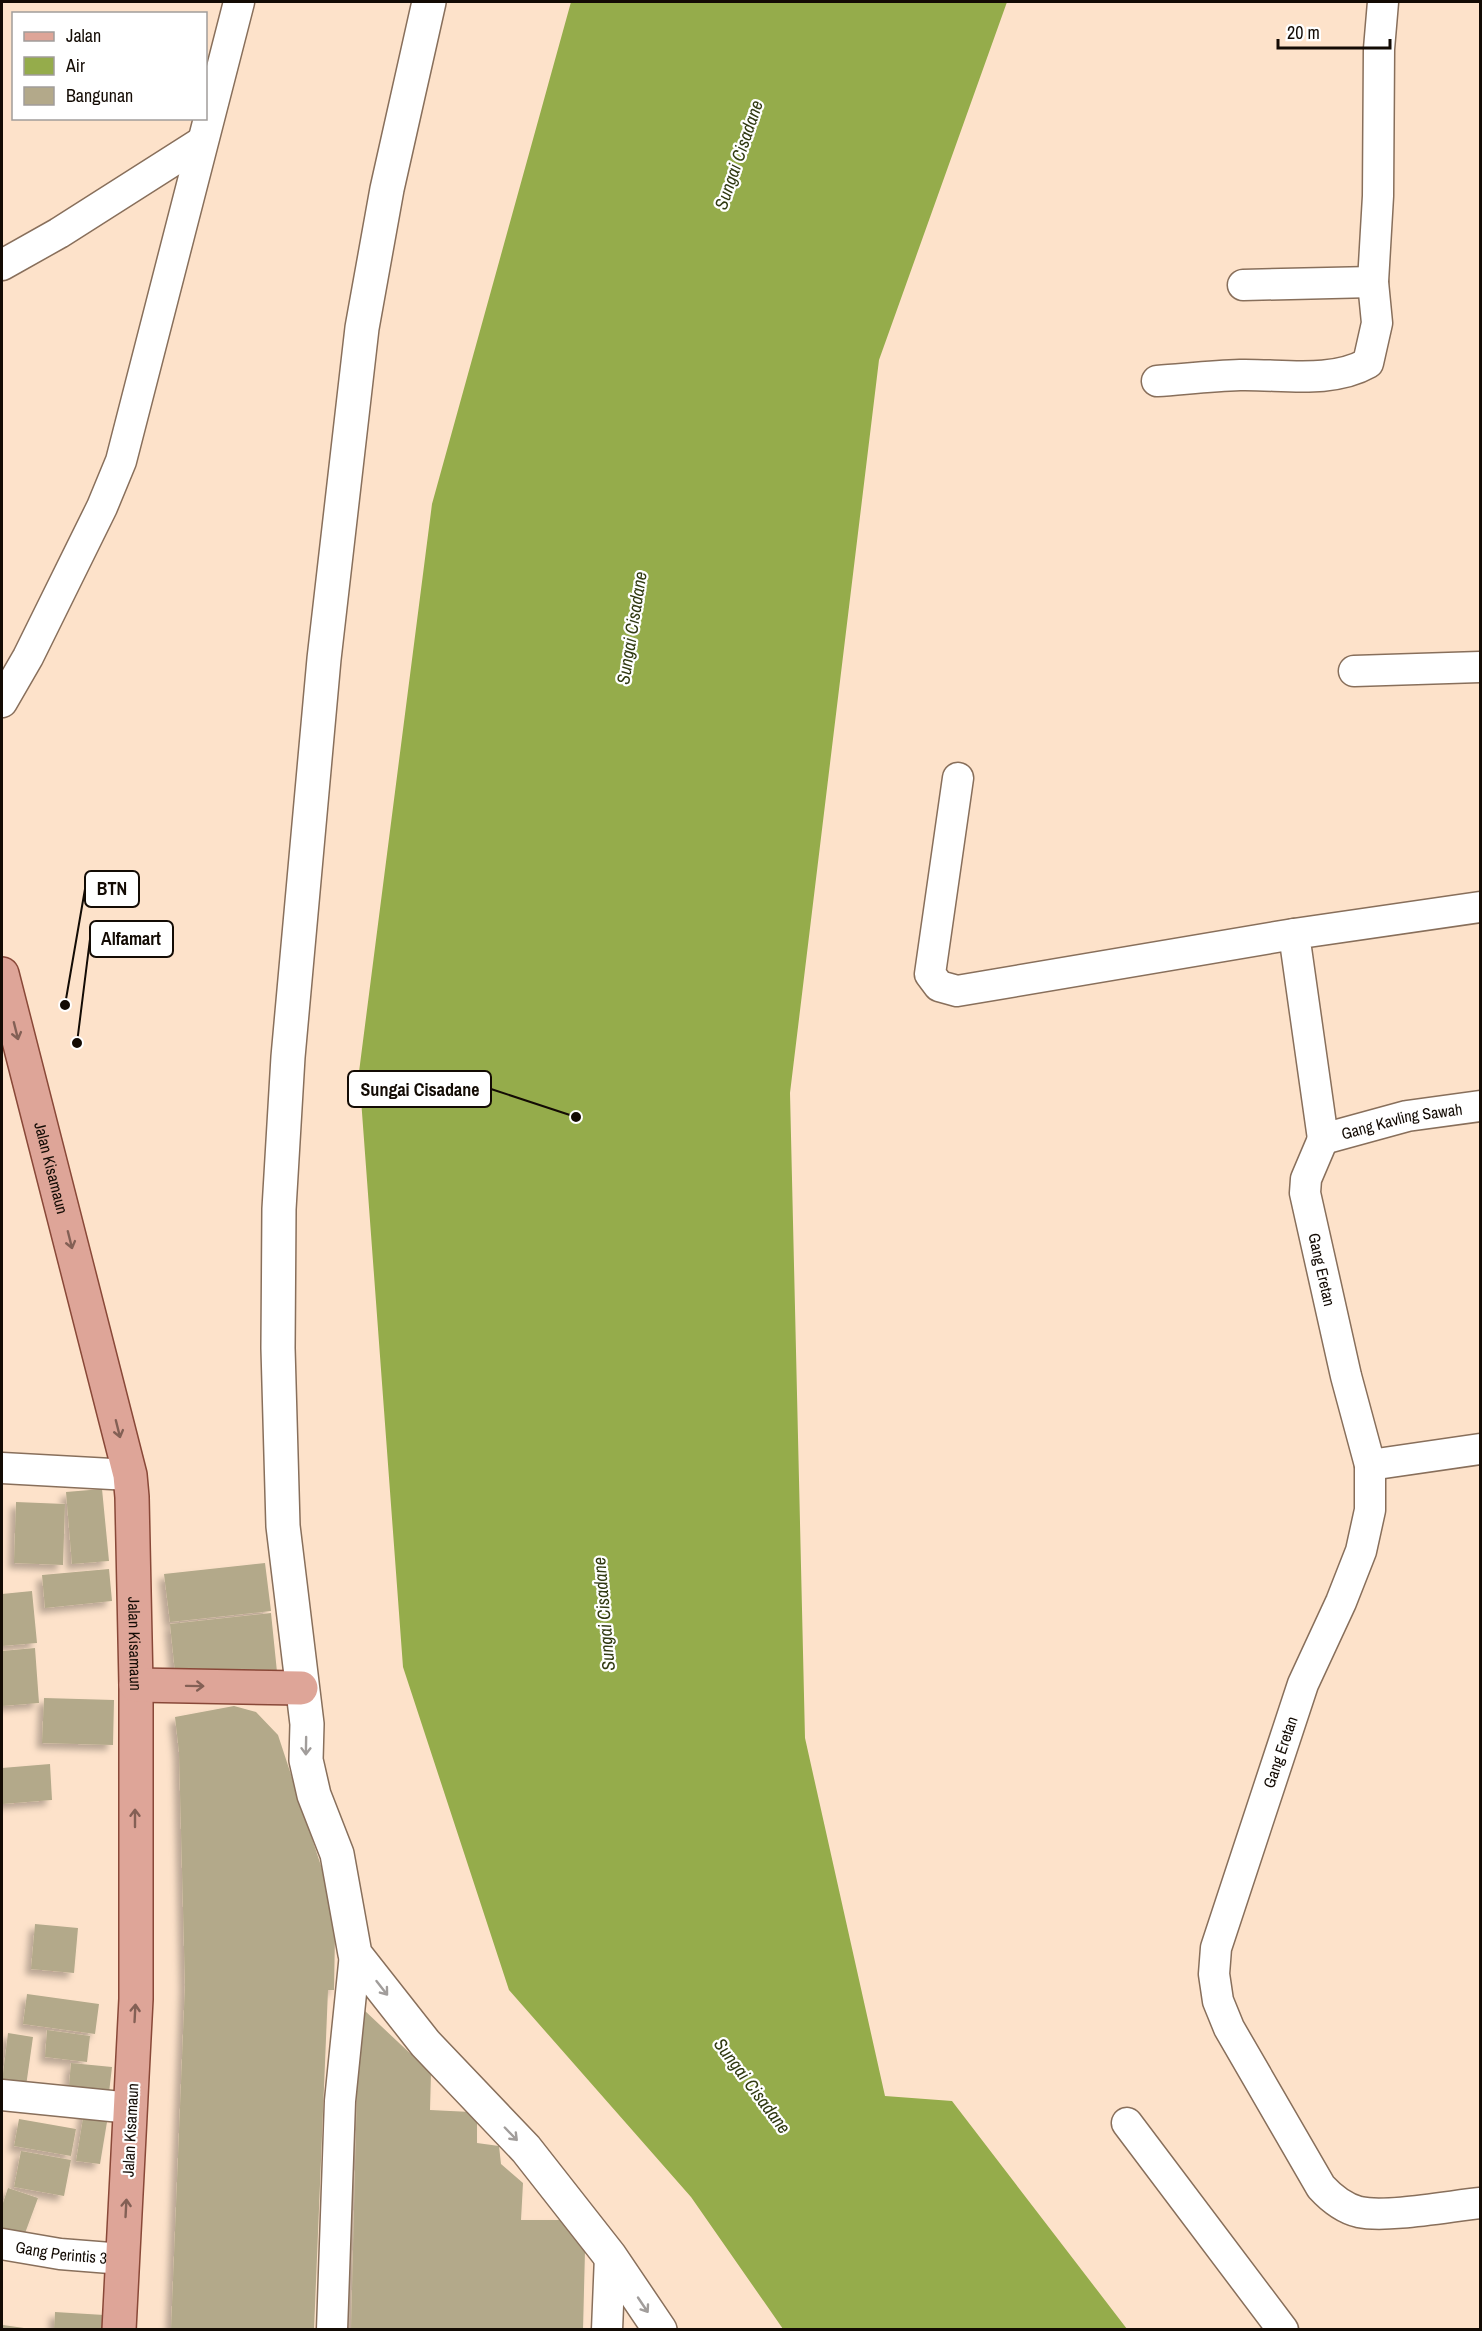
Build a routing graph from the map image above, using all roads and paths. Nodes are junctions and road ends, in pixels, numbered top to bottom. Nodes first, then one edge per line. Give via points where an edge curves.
1 (239, 2) edge
2 (429, 2) edge
3 (1383, 2) edge
4 (202, 142) junction
5 (2, 265) edge
6 (1373, 282) junction
7 (1243, 285) dead end
8 (1157, 381) dead end
9 (1480, 667) edge
10 (1354, 671) dead end
11 (2, 702) edge
12 (958, 778) dead end
13 (1480, 907) edge
14 (1294, 934) junction
15 (2, 974) edge
16 (1480, 1106) edge
17 (1323, 1139) junction
18 (1480, 1449) edge
19 (1370, 1465) junction
20 (2, 1468) edge
21 (130, 1475) junction
22 (136, 1685) junction
23 (301, 1688) junction
24 (355, 1954) junction
25 (2, 2095) edge
26 (131, 2108) junction
27 (1127, 2123) dead end
28 (1480, 2203) edge
29 (2, 2244) edge
30 (609, 2256) junction
31 (123, 2259) junction
32 (119, 2330) edge
33 (332, 2330) edge
34 (607, 2330) edge
35 (660, 2330) edge
36 (1283, 2330) edge

1 - 4 street
2 - 23 street via 387,189 362,328 324,659 288,1057 279,1209 278,1348 283,1526
3 - 6 street
4 - 5 street
4 - 11 street via 115,478
6 - 7 street
6 - 8 street via 1377,323 1373,344 1368,363 1354,371
9 - 10 street
12 - 14 street via 930,974 939,986 957,991
13 - 14 street
14 - 17 street
15 -> 21 main road, Jalan Kisamaun
16 - 17 street, Gang Kavling Sawah via 1407,1116
17 - 19 street, Gang Eretan via 1306,1179 1305,1193
18 - 19 street
19 - 28 street, Gang Eretan via 1370,1510 1361,1551 1303,1683 1216,1948 1215,1983 1229,2028 1321,2187 1334,2201 1360,2212 1401,2212
20 - 21 street
21 - 22 main road, Jalan Kisamaun
22 -> 23 main road
26 -> 22 main road, Jalan Kisamaun via 136,1999
23 -> 24 street via 307,1724 306,1760 314,1794 337,1854
24 -> 30 street via 425,2043 526,2149
24 - 33 street via 340,2100
25 - 26 street
31 -> 26 main road, Jalan Kisamaun
27 - 36 street
29 - 31 street, Gang Perintis 3
30 - 34 street
30 -> 35 street
31 - 32 main road, Jalan Kisamaun

